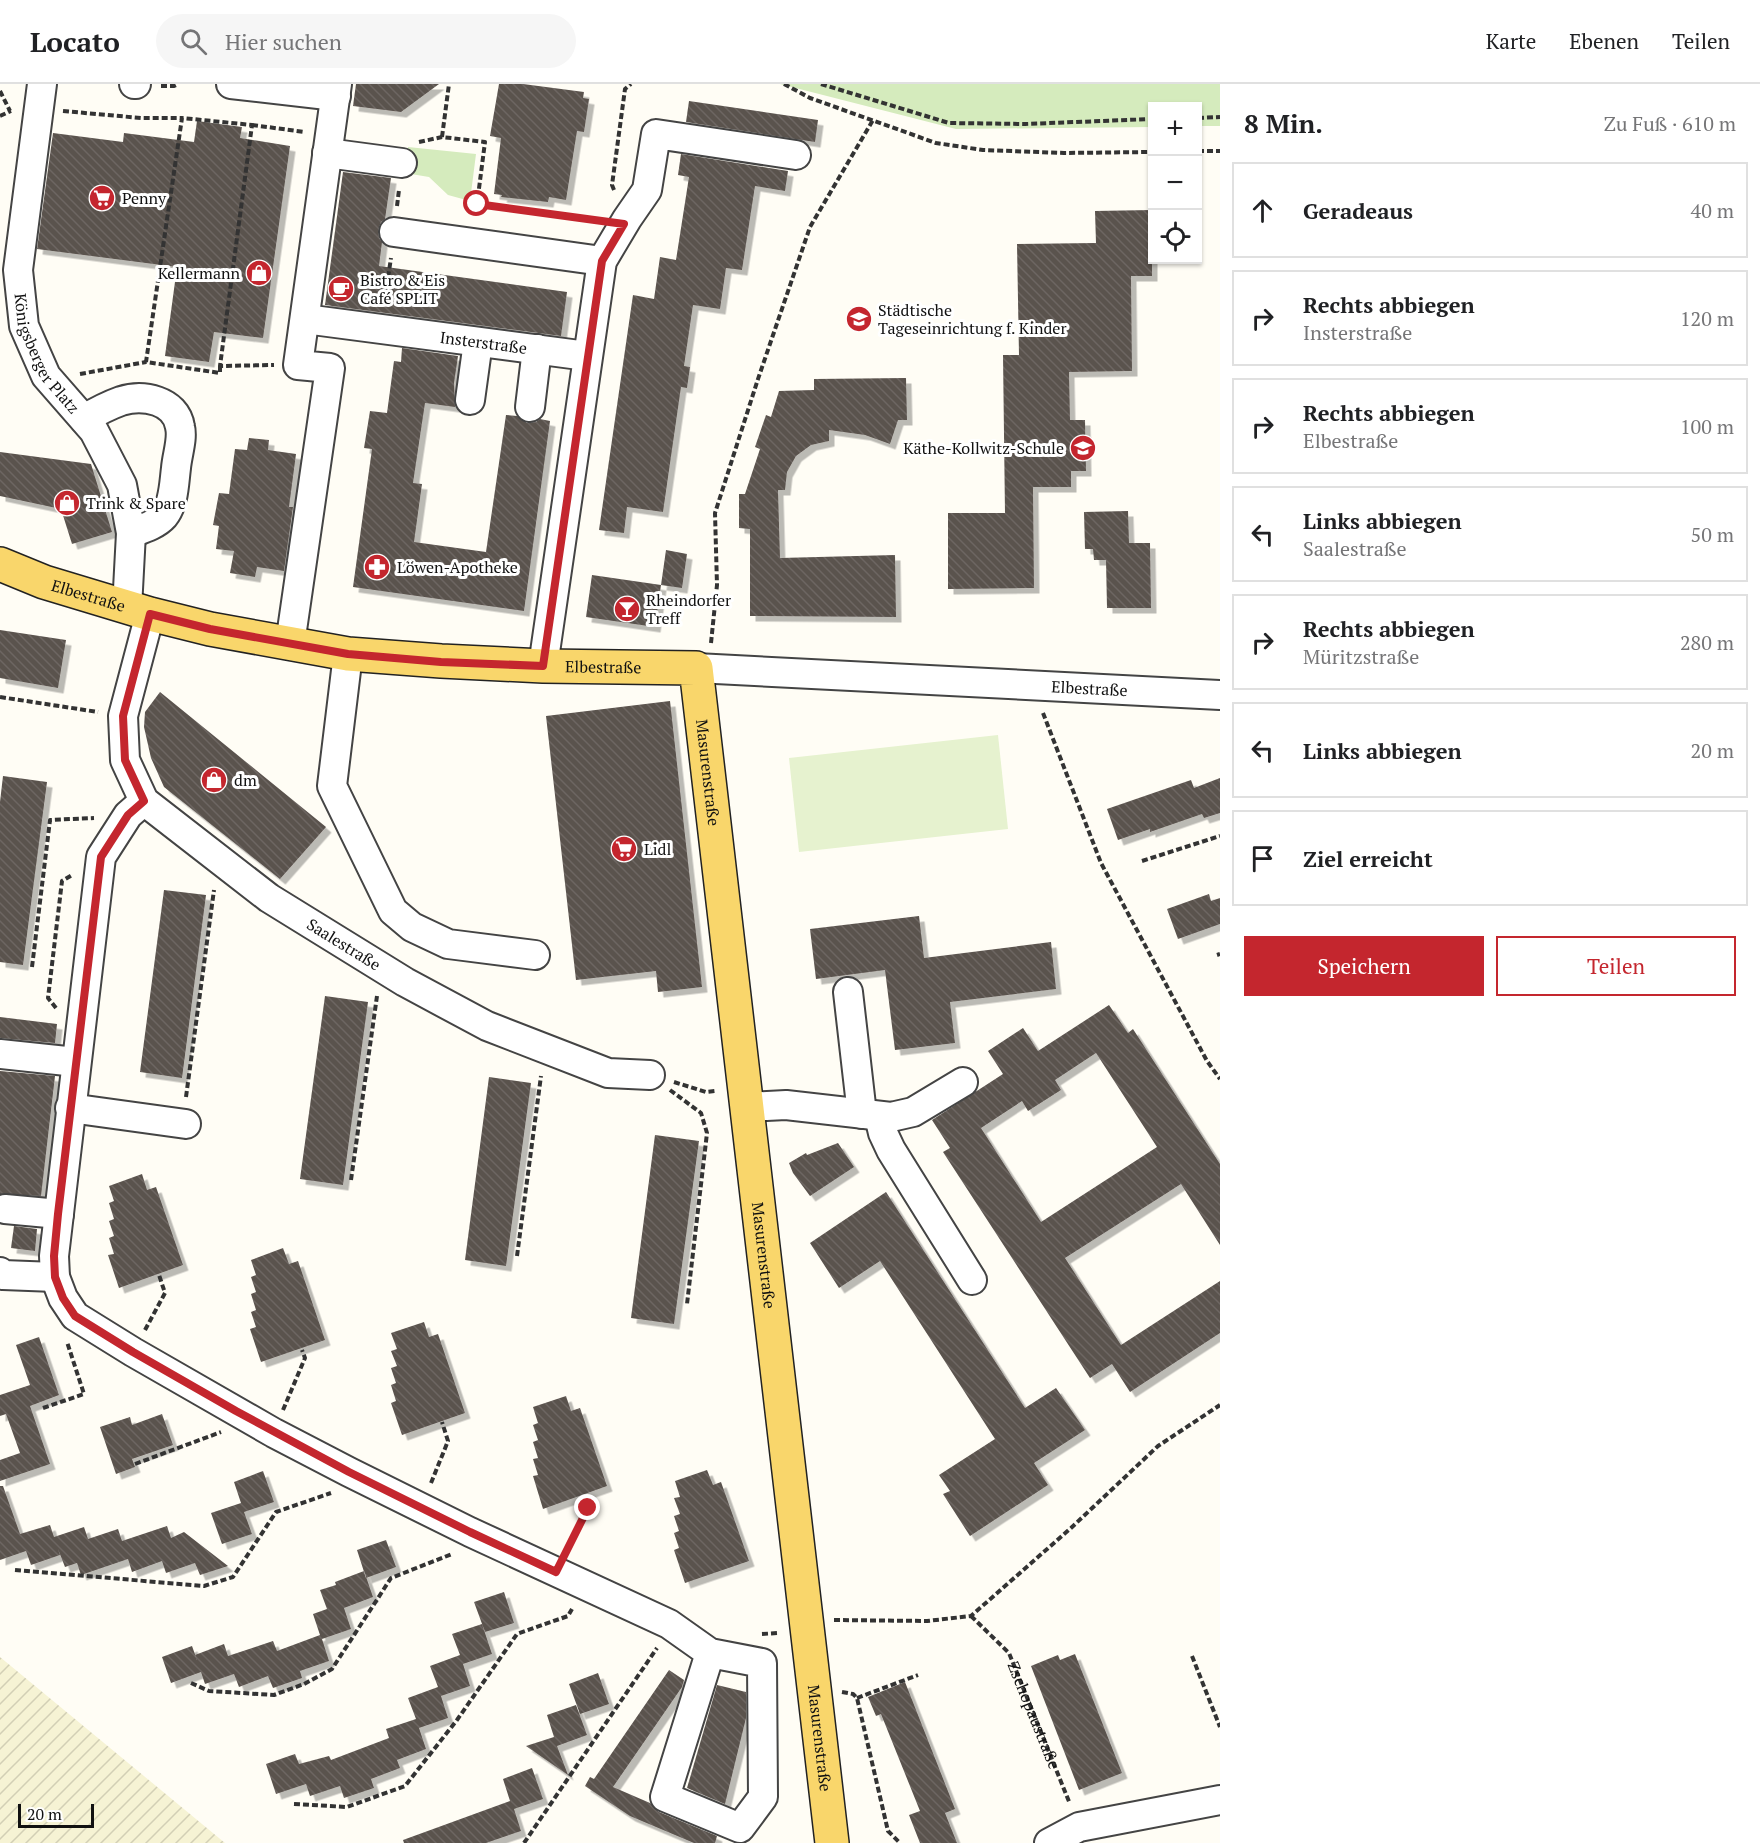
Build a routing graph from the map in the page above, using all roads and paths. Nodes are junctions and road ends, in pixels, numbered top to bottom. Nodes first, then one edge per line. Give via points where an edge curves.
1 (231, 84) edge
2 (449, 84) edge
3 (631, 84) edge
4 (784, 84) edge
5 (821, 84) edge
6 (336, 90) edge
7 (0, 91) edge
8 (40, 96) edge
9 (10, 111) dead end
10 (1220, 117) edge
11 (182, 118) junction
12 (1202, 118) edge
13 (1148, 119) edge
14 (873, 120) junction
15 (252, 125) junction
16 (328, 144) junction
17 (1202, 151) edge
18 (1220, 151) edge
19 (1148, 152) edge
20 (796, 155) dead end
21 (402, 162) dead end
22 (625, 222) junction
23 (394, 232) dead end
24 (602, 261) junction
25 (304, 319) junction
26 (478, 342) junction
27 (537, 350) junction
28 (587, 356) junction
29 (146, 362) junction
30 (298, 364) junction
31 (220, 366) junction
32 (58, 390) junction
33 (470, 400) dead end
34 (530, 407) dead end
35 (84, 419) junction
36 (132, 534) junction
37 (0, 564) edge
38 (139, 611) junction
39 (290, 644) junction
40 (348, 654) junction
41 (543, 666) junction
42 (702, 668) junction
43 (1042, 685) junction
44 (1220, 695) edge
45 (0, 697) edge
46 (123, 716) junction
47 (136, 808) junction
48 (1220, 836) edge
49 (218, 860) junction
50 (1142, 861) dead end
51 (535, 955) dead end
52 (32, 967) dead end
53 (381, 968) junction
54 (848, 992) dead end
55 (545, 1048) junction
56 (0, 1054) edge
57 (76, 1062) junction
58 (650, 1075) junction
59 (1220, 1079) edge
60 (963, 1082) dead end
61 (717, 1091) dead end
62 (747, 1107) junction
63 (70, 1108) junction
64 (871, 1115) junction
65 (186, 1124) joint
66 (351, 1180) dead end
67 (5, 1209) dead end
68 (58, 1214) junction
69 (517, 1256) dead end
70 (0, 1272) edge
71 (159, 1275) dead end
72 (55, 1277) junction
73 (972, 1280) dead end
74 (687, 1304) dead end
75 (75, 1316) junction
76 (302, 1350) dead end
77 (133, 1352) junction
78 (1220, 1405) edge
79 (43, 1408) dead end
80 (236, 1411) junction
81 (442, 1422) dead end
82 (274, 1433) junction
83 (135, 1464) dead end
84 (349, 1472) junction
85 (584, 1497) dead end
86 (420, 1508) junction
87 (470, 1532) junction
88 (15, 1570) dead end
89 (556, 1572) junction
90 (597, 1591) junction
91 (971, 1616) junction
92 (806, 1620) junction
93 (663, 1640) dead end
94 (710, 1653) junction
95 (1192, 1656) dead end
96 (918, 1675) dead end
97 (190, 1683) dead end
98 (833, 1690) dead end
99 (857, 1698) junction
100 (1220, 1727) edge
101 (1220, 1800) edge
102 (294, 1804) dead end
103 (1079, 1827) junction
104 (524, 1843) edge
105 (832, 1843) edge
106 (900, 1843) edge
107 (1049, 1843) edge

1 - 6 street
2 - 22 path via 442,137 485,142 477,204
3 - 22 path via 625,89 612,185
4 - 14 path via 810,98
5 - 13 path via 950,123
6 - 16 street
7 - 9 path
8 - 11 path via 141,118
8 - 32 street, Königsberger Platz via 18,270 24,326 46,376
10 - 12 path
11 - 15 path
11 - 29 path
14 - 19 path via 936,143 983,150
14 - 42 path via 810,227 715,513 717,585
15 - 16 path
15 - 31 path
16 - 21 street
16 - 25 street
17 - 18 path
20 - 22 street via 656,135 646,190
22 - 24 street
23 - 24 street
24 - 28 street
25 - 26 street, Insterstraße
25 - 30 street
26 - 27 street, Insterstraße
26 - 33 street
27 - 28 street, Insterstraße
27 - 34 street
28 - 41 street
29 - 31 path via 220,373
29 - 32 path via 82,373
30 - 31 path
30 - 39 street via 330,368
32 - 35 street, Königsberger Platz
35 - 36 street, Königsberger Platz via 122,485
35 - 36 street via 124,400 148,399 169,405 178,416 181,429 171,504 151,526
36 - 38 street, Königsberger Platz
37 - 38 main road, Elbestraße
38 - 39 main road, Elbestraße
38 - 46 street, Saalestraße
39 - 40 main road, Elbestraße
40 - 41 main road, Elbestraße
40 - 51 street via 332,786 393,911 412,927 448,944
41 - 42 main road, Elbestraße
42 - 43 street, Elbestraße
42 - 62 main road, Masurenstraße
43 - 44 street, Elbestraße
43 - 59 path via 1043,718 1101,863
45 - 46 path
46 - 47 street, Saalestraße via 125,760
47 - 49 street, Saalestraße
47 - 52 path via 50,820
47 - 57 street via 101,857
48 - 50 path
49 - 53 street, Saalestraße via 269,898
49 - 65 path via 187,1089
53 - 55 street, Saalestraße via 487,1026
53 - 66 path
54 - 64 street
55 - 58 street, Saalestraße via 608,1073
55 - 69 path
56 - 57 street
57 - 63 street
58 - 61 path via 706,1092
58 - 74 path via 701,1113 706,1134
60 - 64 street via 913,1112 891,1117
62 - 64 street via 786,1105
62 - 92 main road, Masurenstraße
63 - 65 street
63 - 68 street
64 - 73 street
67 - 68 street
68 - 72 street
70 - 72 street
71 - 77 path via 165,1293
72 - 75 street
75 - 77 street
75 - 79 path via 64,1333 84,1394
76 - 82 path via 305,1358
77 - 80 street
78 - 91 path via 1158,1446
80 - 82 street
80 - 83 path via 228,1430
81 - 86 path via 448,1442
82 - 84 street
84 - 86 street
84 - 88 path via 340,1490 276,1512 233,1576 204,1586
85 - 89 path via 588,1508
86 - 87 street
87 - 89 street
87 - 97 path via 462,1550 391,1578 332,1669 274,1695 208,1691
89 - 90 street
90 - 94 street via 669,1624
90 - 102 path via 568,1616 517,1634 405,1786 347,1807
91 - 92 path via 927,1621
91 - 103 path, Zschopaustraße via 1009,1653
92 - 105 main road, Masurenstraße
93 - 104 path
94 - 94 street via 762,1663 763,1797 740,1828 665,1797
95 - 100 path
96 - 99 path
98 - 99 path
99 - 106 path via 888,1831
101 - 103 street
103 - 107 street

